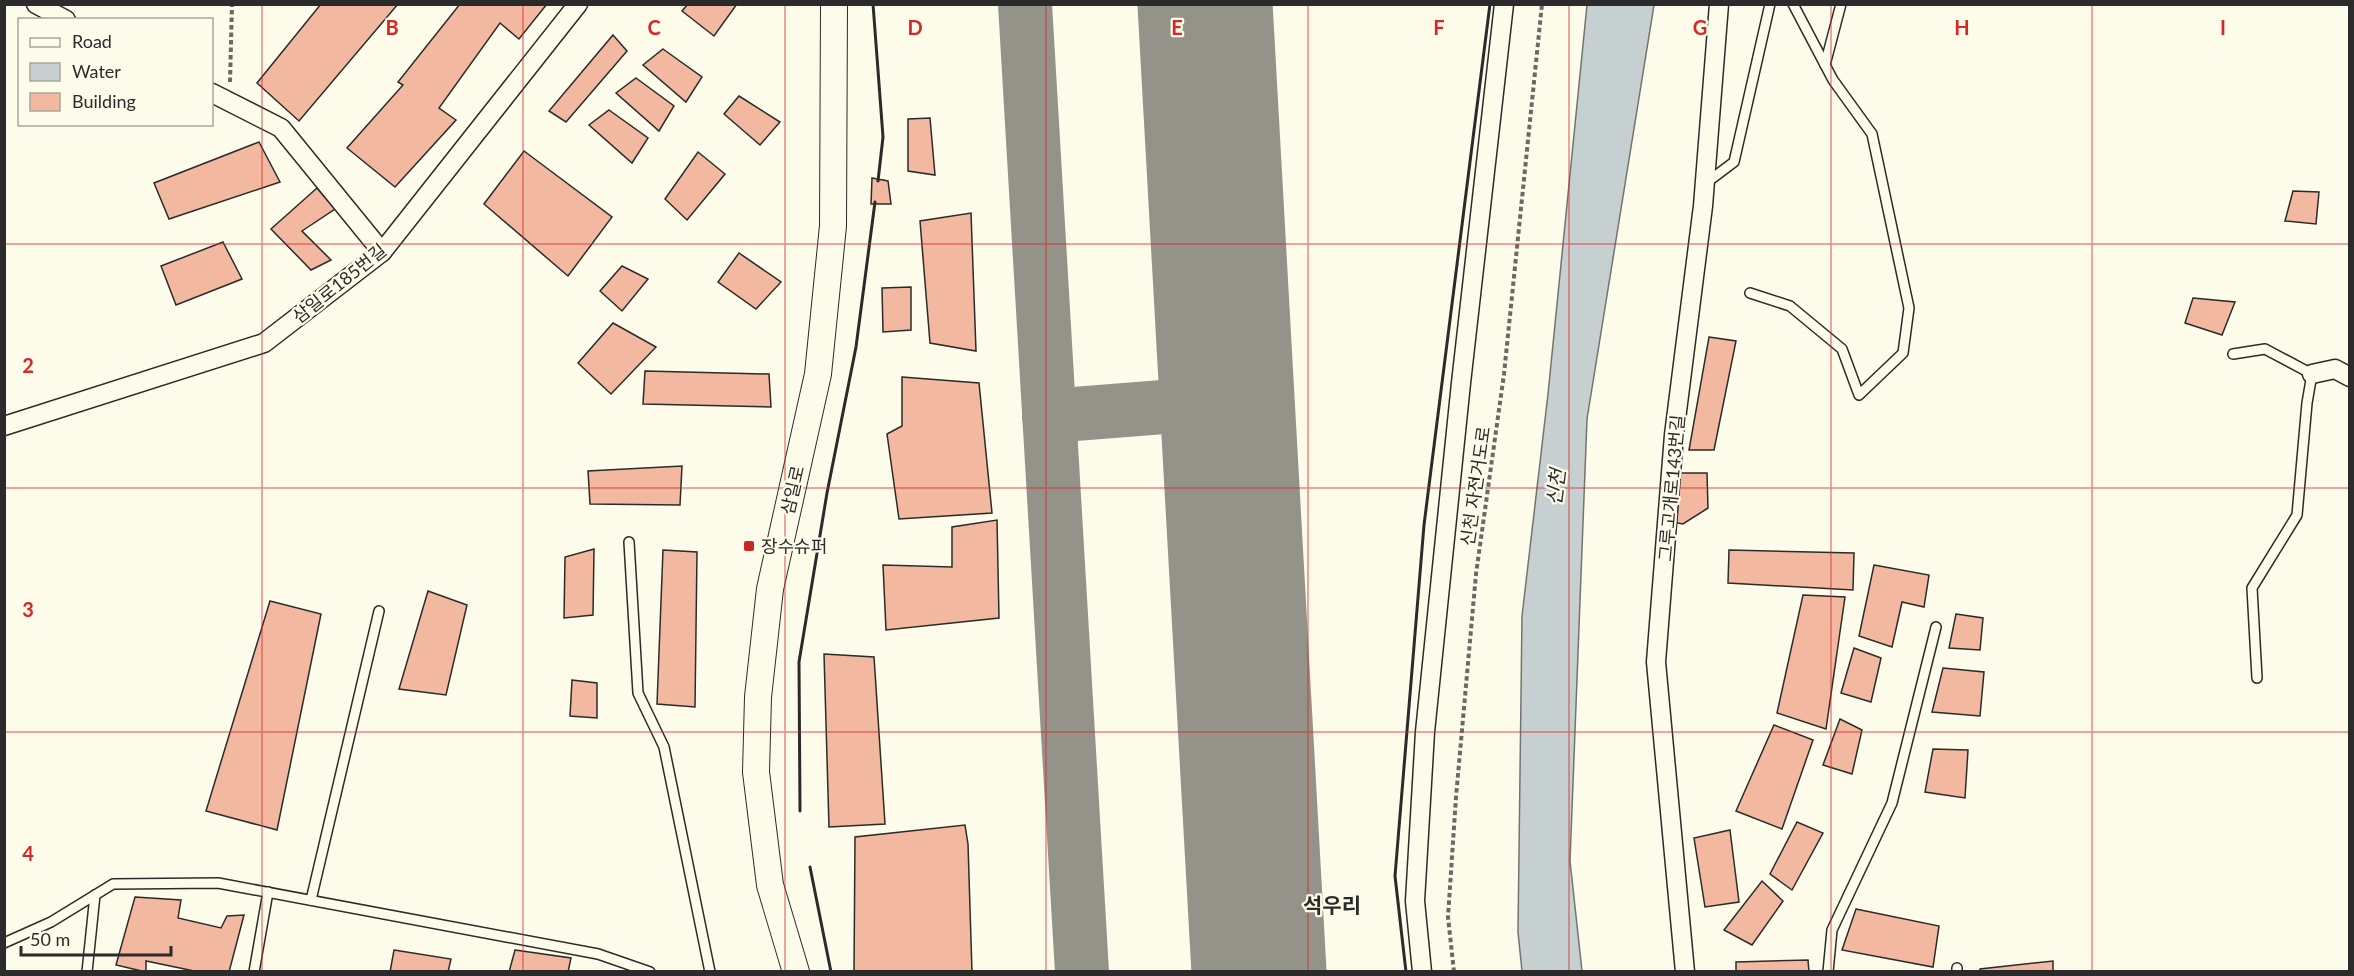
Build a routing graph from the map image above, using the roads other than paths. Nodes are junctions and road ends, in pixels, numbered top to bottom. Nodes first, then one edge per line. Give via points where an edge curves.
1 (36, 4) edge
2 (578, 4) edge
3 (834, 4) edge
4 (1504, 4) edge
5 (1719, 4) edge
6 (1770, 4) edge
7 (1793, 4) edge
8 (1841, 4) edge
9 (62, 18) edge
10 (1825, 65) junction
11 (213, 94) edge
12 (1704, 184) junction
13 (382, 252) junction
14 (1750, 293) dead end
15 (2233, 354) dead end
16 (2312, 374) junction
17 (2349, 377) edge
18 (4, 426) edge
19 (629, 542) dead end
20 (379, 611) dead end
21 (1936, 627) dead end
22 (2257, 678) dead end
23 (268, 892) junction
24 (95, 895) junction
25 (311, 900) junction
26 (4, 943) edge
27 (87, 972) edge
28 (254, 972) edge
29 (650, 972) edge
30 (710, 972) edge
31 (796, 972) edge
32 (1422, 972) edge
33 (1685, 972) edge
34 (1828, 972) edge

1 - 9 street
2 - 13 street, 삼일로185번길
3 - 31 main road, 삼일로 via 832,226 818,374 770,589 758,708 756,772 770,885
4 - 32 street via 1425,732 1415,901
5 - 12 street, 그루고개로143번길
6 - 12 lane via 1734,162
7 - 10 lane
8 - 10 lane
10 - 14 lane via 1872,134 1909,308 1903,353 1859,395 1842,349 1790,306
11 - 13 street via 280,128
12 - 33 street, 그루고개로143번길 via 1674,435 1656,662
13 - 18 street, 삼일로185번길 via 264,343
15 - 16 lane via 2265,349
16 - 17 street via 2335,369
16 - 22 lane via 2297,515 2252,588
19 - 30 lane via 638,693 664,747
20 - 25 lane
21 - 34 lane via 1892,803 1833,930
23 - 24 lane via 218,883 113,884
23 - 25 lane
23 - 28 lane
24 - 26 lane via 51,922
24 - 27 lane
25 - 29 lane via 598,954

